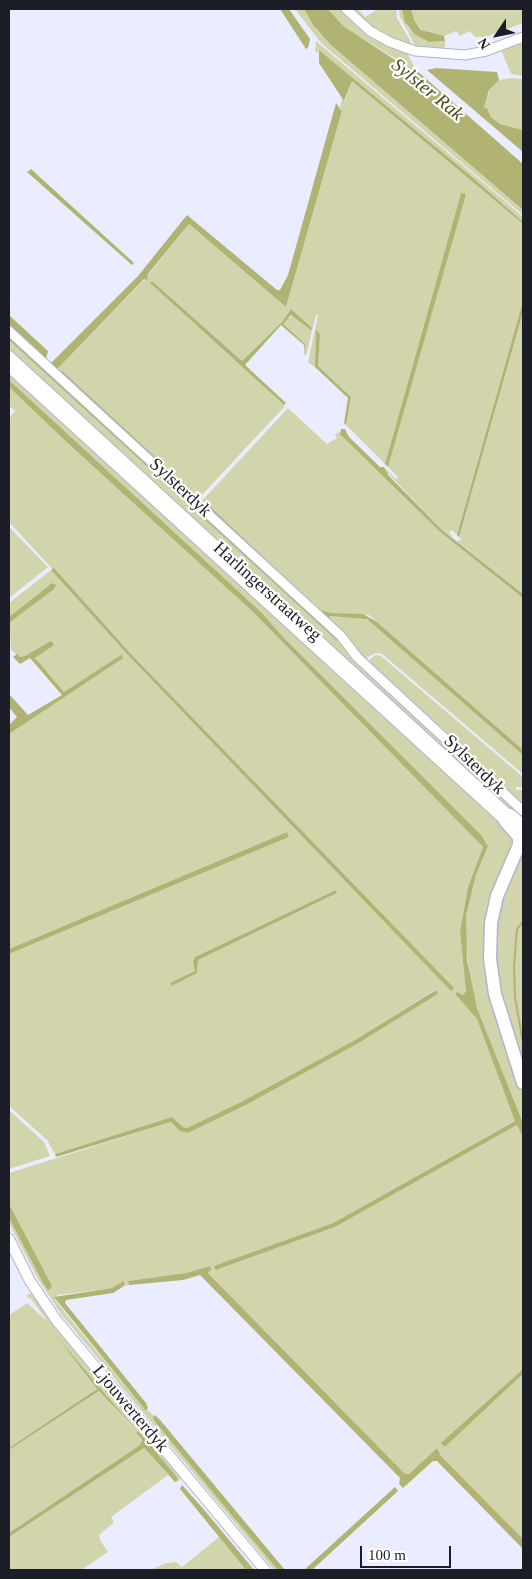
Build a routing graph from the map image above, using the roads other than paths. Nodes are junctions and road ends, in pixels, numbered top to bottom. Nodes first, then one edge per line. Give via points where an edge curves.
1 (346, 9) edge
2 (523, 37) edge
3 (9, 331) edge
4 (9, 356) edge
5 (9, 367) edge
6 (523, 811) edge
7 (507, 818) junction
8 (523, 828) edge
9 (523, 836) edge
10 (523, 1083) edge
11 (9, 1239) edge
12 (265, 1570) edge

1 - 2 street via 370,31 415,51 465,55
3 - 6 street, Sylsterdyk via 334,630 357,657
4 - 7 main road, Harlingerstraatweg
5 - 7 main road, Harlingerstraatweg
7 - 8 highway
7 - 9 main road, Harlingerstraatweg
7 - 10 highway via 519,837 519,844 497,896 491,923 490,966 499,1010
11 - 12 main road, Ljouwerterdyk via 30,1281 57,1321

